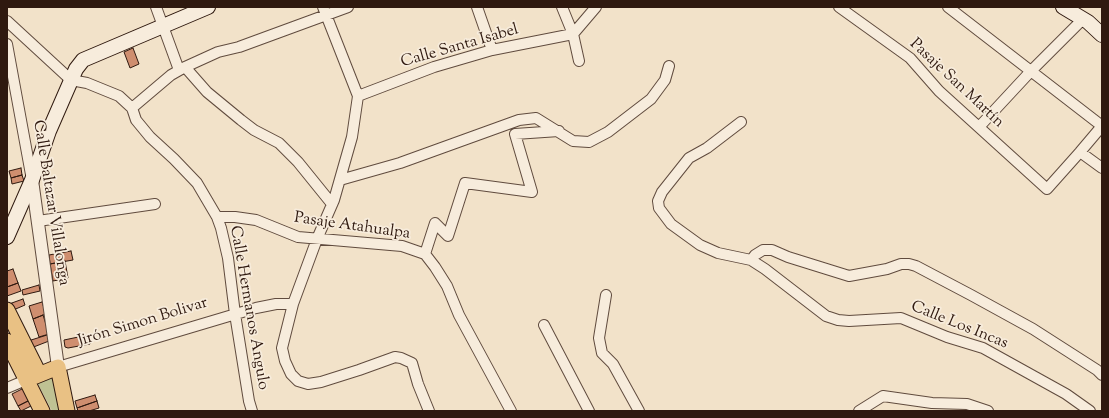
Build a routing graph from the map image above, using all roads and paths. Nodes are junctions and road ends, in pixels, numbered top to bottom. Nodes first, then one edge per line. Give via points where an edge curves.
1 (156, 7) edge
2 (208, 7) edge
3 (348, 7) edge
4 (477, 7) edge
5 (562, 7) edge
6 (596, 7) edge
7 (839, 7) edge
8 (948, 7) edge
9 (1063, 7) edge
10 (324, 11) edge
11 (1083, 19) junction
12 (7, 21) edge
13 (162, 26) junction
14 (573, 34) junction
15 (1102, 35) edge
16 (7, 44) edge
17 (492, 50) junction
18 (579, 61) dead end
19 (669, 66) dead end
20 (182, 68) junction
21 (1032, 71) junction
22 (72, 80) junction
23 (358, 96) junction
24 (132, 108) junction
25 (741, 122) dead end
26 (1102, 126) edge
27 (980, 127) junction
28 (559, 131) junction
29 (1080, 152) junction
30 (1102, 168) edge
31 (32, 180) junction
32 (340, 180) junction
33 (155, 204) dead end
34 (332, 204) junction
35 (16, 215) junction
36 (217, 217) junction
37 (38, 219) junction
38 (7, 237) edge
39 (317, 239) junction
40 (425, 254) junction
41 (751, 260) junction
42 (606, 295) dead end
43 (293, 304) junction
44 (7, 310) edge
45 (235, 314) junction
46 (544, 325) dead end
47 (7, 341) edge
48 (58, 367) junction
49 (1102, 375) edge
50 (33, 377) junction
51 (7, 388) edge
52 (42, 411) edge
53 (67, 411) edge
54 (252, 411) edge
55 (429, 411) edge
56 (512, 411) edge
57 (589, 411) edge
58 (639, 411) edge
59 (859, 411) edge
60 (988, 411) edge
61 (1090, 411) edge

1 - 13 street
2 - 13 main road
3 - 10 street
4 - 17 street
5 - 14 street
6 - 14 street
7 - 27 street, Pasaje San Martín via 910,58 939,91
8 - 21 street
9 - 11 main road
10 - 20 street
10 - 23 street
11 - 15 main road
11 - 21 street
12 - 22 street, Calle Hermanos Angulo
13 - 20 street
13 - 22 main road via 83,60
14 - 17 street, Calle Santa Isabel
14 - 18 street
16 - 31 street, Calle Baltazar Villalonga
17 - 23 street, Calle Santa Isabel via 434,67
19 - 28 street via 665,80 651,99 608,132 589,142 573,141
20 - 24 street
20 - 34 street via 241,120 279,143
21 - 26 street
21 - 27 street
22 - 24 street, Calle Hermanos Angulo via 119,96
22 - 31 main road via 49,131
23 - 32 street via 352,137
24 - 36 street, Calle Hermanos Angulo via 136,120 150,137 197,183
25 - 41 street via 707,148 689,158 662,192 658,201 659,208 671,224 700,245 718,253
26 - 29 street
27 - 29 street, Pasaje San Martín via 1046,189
28 - 32 street via 536,118 519,120 407,161
28 - 40 street via 515,134 532,192 465,182 448,236 435,223
29 - 30 street
31 - 35 main road
31 - 37 street, Calle Baltazar Villalonga
32 - 34 street
33 - 37 street
34 - 39 street
35 - 37 street
35 - 38 main road
36 - 39 street, Pasaje Atahualpa via 256,220 298,237
36 - 45 street, Calle Hermanos Angulo via 228,258
37 - 48 street, Calle Baltazar Villalonga
39 - 40 street, Pasaje Atahualpa via 402,246
39 - 43 street
40 - 56 street, Pasaje Atahualpa via 447,286 459,315
41 - 49 street via 763,250 772,250 849,276 901,264 916,266 1033,329
41 - 61 street, Calle Los Incas via 826,316 849,322 900,318 983,348 1066,394
42 - 58 street via 599,338 602,353 613,364
43 - 45 street, Jirón Simon Bolivar via 276,304
43 - 55 street via 282,348 291,374 298,381 308,384 320,382 401,358 412,363
44 - 50 main road
45 - 48 street, Jirón Simon Bolivar
45 - 54 street, Calle Hermanos Angulo
46 - 57 street
47 - 50 main road
48 - 50 main road, Jirón Simon Bolivar
48 - 53 main road
50 - 51 street, Jirón Simon Bolivar
50 - 52 main road
59 - 60 street via 883,396 932,403 967,404

